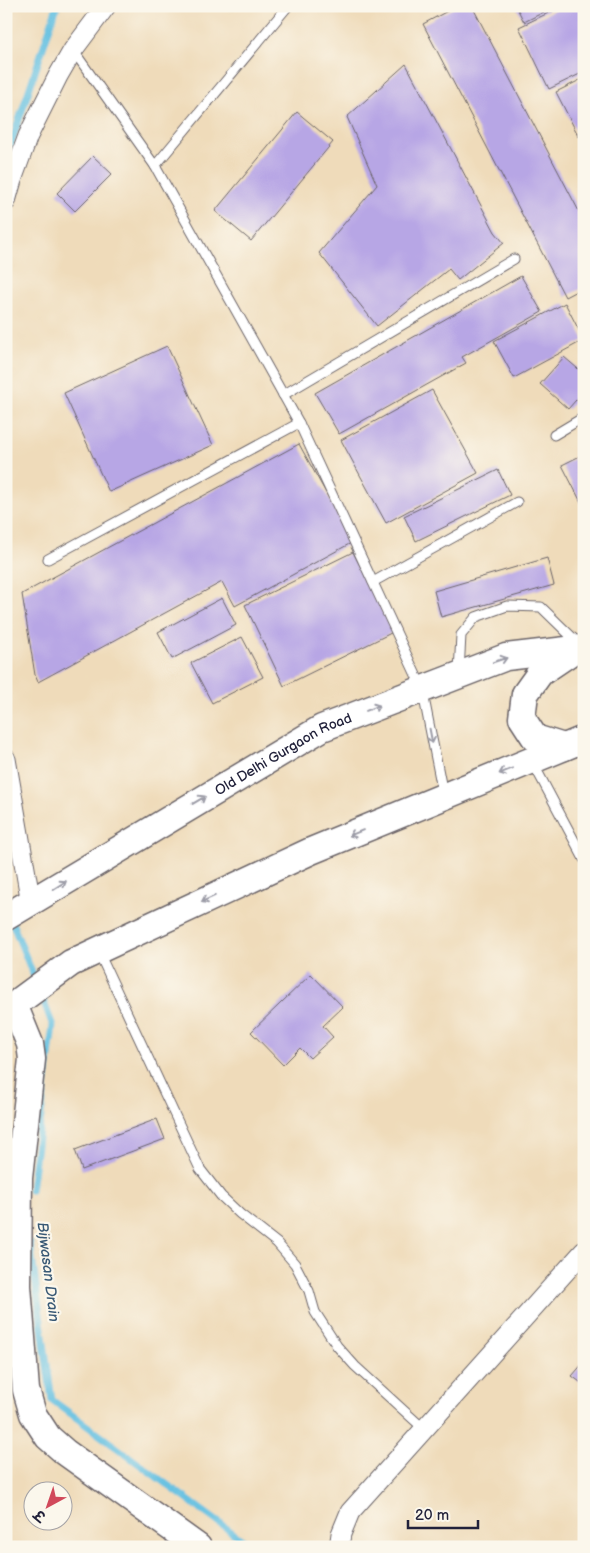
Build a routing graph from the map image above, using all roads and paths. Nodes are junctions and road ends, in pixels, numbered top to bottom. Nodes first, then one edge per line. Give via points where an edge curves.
1 (106, 6) edge
2 (288, 6) edge
3 (72, 50) junction
4 (155, 166) junction
5 (6, 201) edge
6 (514, 259) dead end
7 (284, 396) junction
8 (584, 417) edge
9 (299, 423) junction
10 (554, 436) dead end
11 (517, 502) dead end
12 (48, 559) dead end
13 (373, 582) junction
14 (580, 649) edge
15 (459, 674) junction
16 (422, 688) junction
17 (574, 743) edge
18 (6, 759) edge
19 (532, 761) junction
20 (443, 797) junction
21 (584, 859) edge
22 (19, 910) edge
23 (97, 951) junction
24 (14, 1006) edge
25 (584, 1251) edge
26 (424, 1429) junction
27 (198, 1547) edge
28 (339, 1547) edge

1 - 3 street
2 - 4 lane
3 - 4 lane
3 - 5 street via 28,136
4 - 7 lane
6 - 7 lane
7 - 9 lane
8 - 10 lane
9 - 12 lane
9 - 13 lane
11 - 13 lane
13 - 16 lane
15 -> 14 main road, Old Delhi Gurgaon Road via 506,657
14 - 15 lane via 541,606 507,606 476,617 461,635
14 - 17 main road via 540,674 525,694 522,718 535,738
15 - 16 main road, Old Delhi Gurgaon Road
16 -> 20 lane
22 -> 16 main road, Old Delhi Gurgaon Road via 322,728
17 - 19 main road
18 - 22 street
19 -> 20 main road
19 - 21 lane
20 -> 23 main road via 311,851
23 - 24 main road via 71,963
23 - 26 lane via 200,1169 221,1196 277,1242 295,1264 316,1312 354,1366
24 - 27 main road via 30,1044 32,1058 19,1178 18,1286 26,1390 33,1414 48,1437 65,1452
25 - 26 street
26 - 28 street via 350,1512

